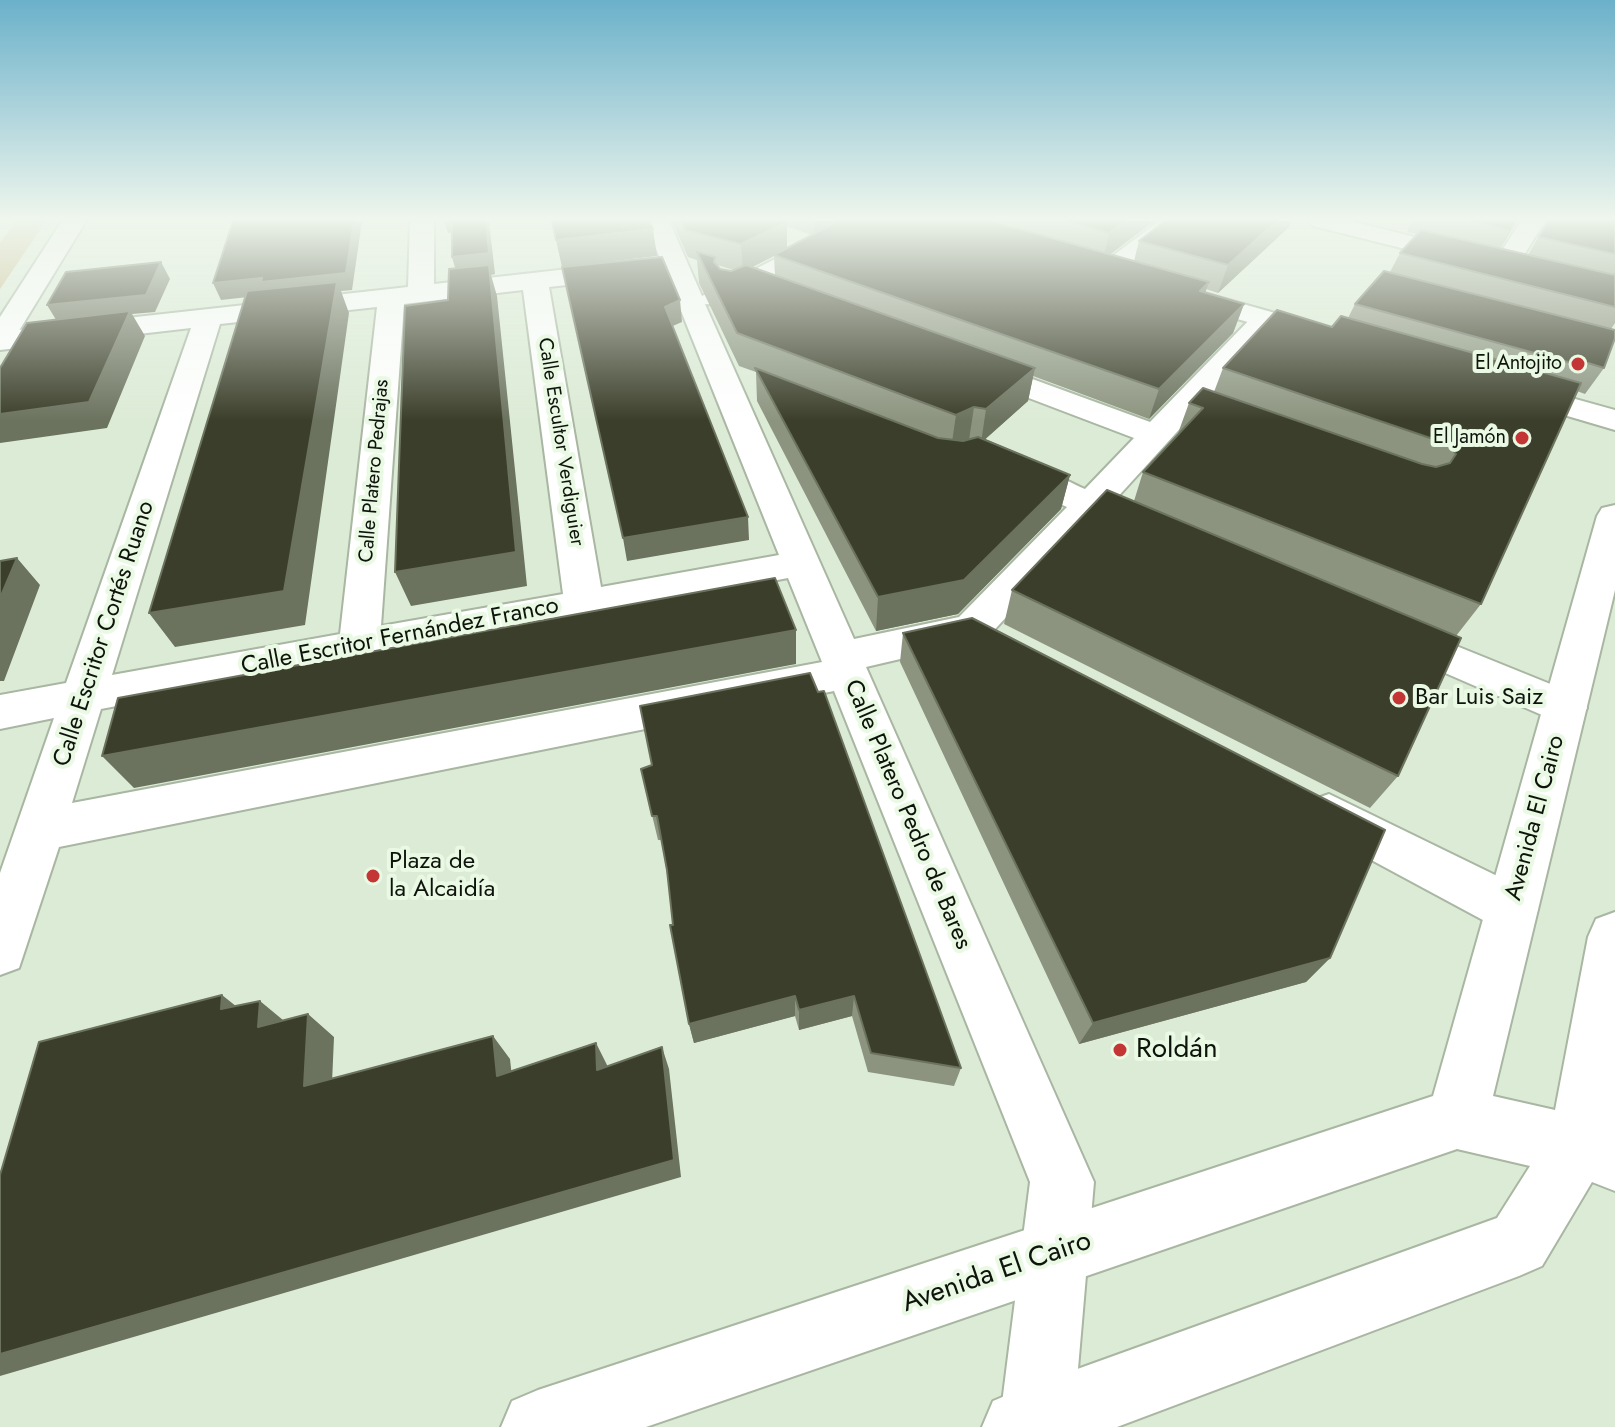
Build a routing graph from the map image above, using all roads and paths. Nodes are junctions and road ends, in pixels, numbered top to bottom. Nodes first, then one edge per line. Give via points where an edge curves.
1 (33, 288) edge
2 (408, 288) edge
3 (474, 288) edge
4 (536, 288) edge
5 (685, 288) edge
6 (758, 288) edge
7 (1159, 288) edge
8 (406, 295) junction
9 (779, 295) edge
10 (208, 318) junction
11 (1266, 319) junction
12 (0, 340) edge
13 (1358, 345) edge
14 (952, 360) edge
15 (1481, 381) edge
16 (1615, 420) edge
17 (1153, 434) junction
18 (983, 458) edge
19 (1091, 503) junction
20 (1615, 516) edge
21 (1177, 541) edge
22 (801, 563) junction
23 (584, 603) junction
24 (1364, 621) edge
25 (972, 629) junction
26 (359, 645) junction
27 (1013, 651) edge
28 (844, 665) junction
29 (86, 696) junction
30 (1565, 708) junction
31 (0, 712) edge
32 (1290, 794) edge
33 (40, 830) junction
34 (1512, 909) junction
35 (1615, 937) edge
36 (0, 950) edge
37 (1457, 1119) junction
38 (1597, 1153) edge
39 (1057, 1253) junction
40 (1030, 1425) edge
41 (538, 1427) edge

1 - 12 street
2 - 8 street, Calle Platero Pedrajas
3 - 8 street
4 - 23 street, Calle Escultor Verdiguier
5 - 22 street, Calle Platero Pedro de Bares via 742,381
6 - 9 street
7 - 11 street
8 - 10 street
8 - 26 street, Calle Platero Pedrajas
10 - 12 street
10 - 29 street, Calle Escritor Cortés Ruano
11 - 13 street
11 - 17 street via 1197,410
14 - 17 street
15 - 16 street
17 - 19 street
18 - 19 street
19 - 21 street
19 - 25 street
20 - 30 street, Avenida El Cairo
22 - 23 street, Calle Escritor Fernández Franco
22 - 28 street, Calle Platero Pedro de Bares
23 - 26 street, Calle Escritor Fernández Franco
24 - 30 street
25 - 27 street
25 - 28 street
26 - 29 street, Calle Escritor Fernández Franco
28 - 33 street
28 - 39 street, Calle Platero Pedro de Bares via 1062,1182
29 - 31 street, Calle Escritor Fernández Franco
29 - 33 street, Calle Escritor Cortés Ruano
30 - 34 street, Avenida El Cairo
32 - 34 street
33 - 36 street, Calle Escritor Cortés Ruano
34 - 37 street, Avenida El Cairo
35 - 38 street
37 - 38 street
37 - 39 street, Avenida El Cairo
38 - 40 street via 1519,1243
39 - 40 street, Calle Platero Pedro de Bares
39 - 41 street, Avenida El Cairo

